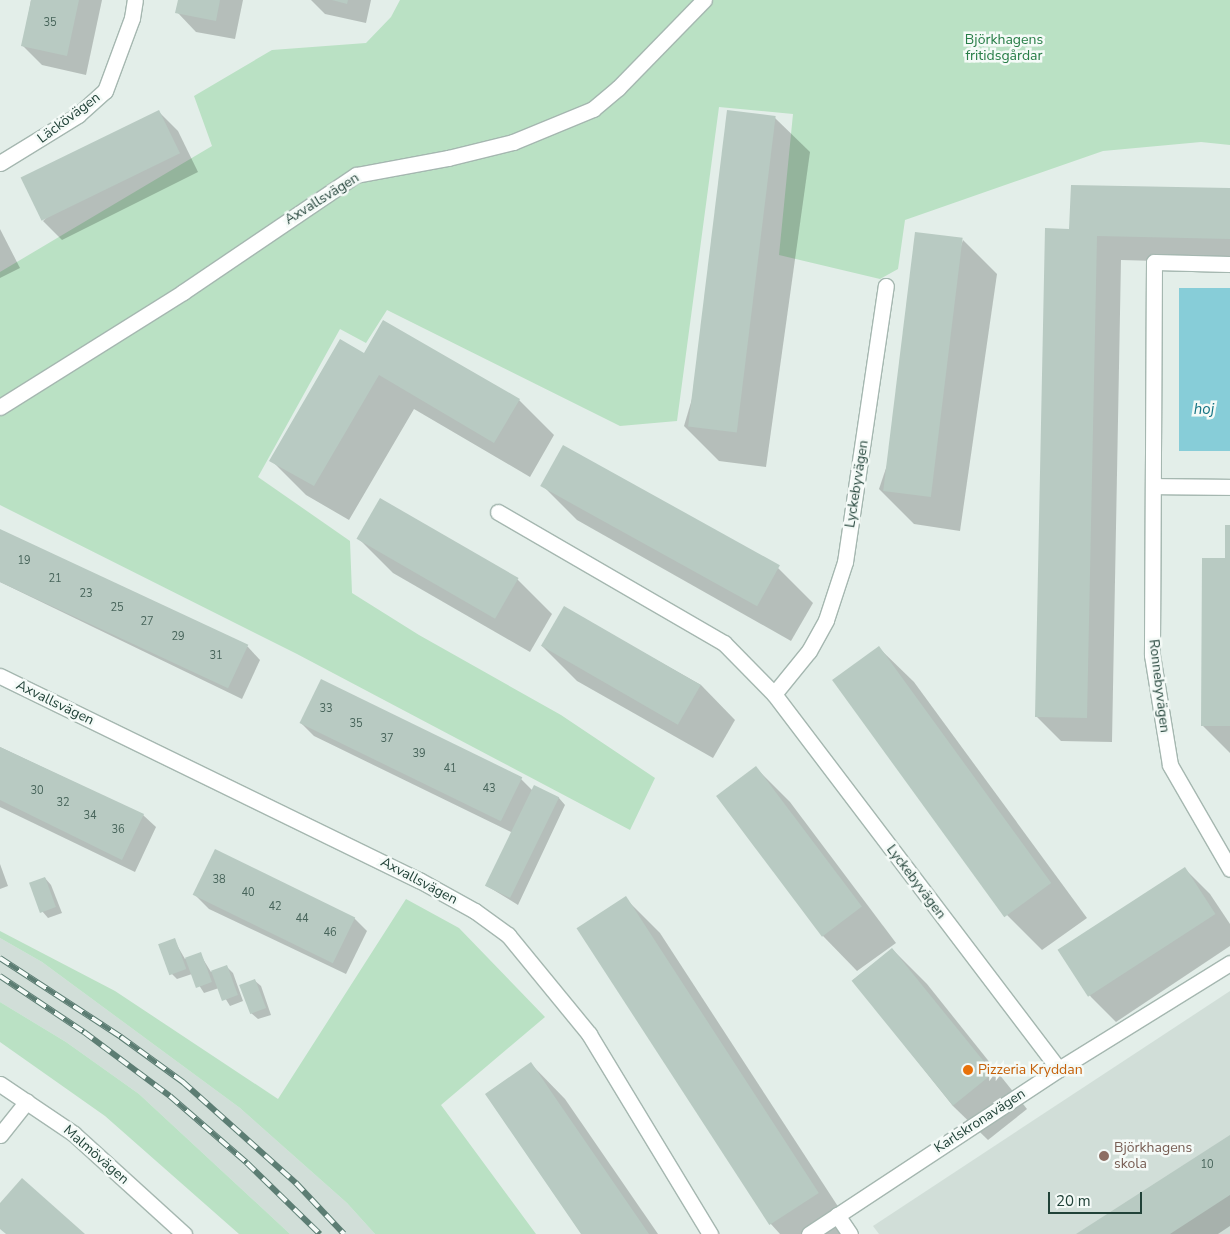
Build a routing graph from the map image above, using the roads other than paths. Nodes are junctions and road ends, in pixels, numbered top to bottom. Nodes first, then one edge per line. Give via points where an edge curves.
1 (135, 0) edge
2 (704, 0) edge
3 (0, 163) edge
4 (1230, 264) edge
5 (886, 286) dead end
6 (0, 407) edge
7 (1153, 486) junction
8 (1230, 487) edge
9 (498, 512) dead end
10 (0, 676) edge
11 (774, 694) junction
12 (1230, 869) edge
13 (1230, 963) edge
14 (1059, 1069) junction
15 (0, 1084) edge
16 (27, 1101) junction
17 (0, 1135) edge
18 (837, 1215) junction
19 (184, 1234) edge
20 (710, 1234) edge
21 (809, 1234) edge
22 (850, 1234) edge

1 - 3 street, Läckövägen via 132,18 105,91 78,115
2 - 6 street, Axvallsvägen via 651,50 618,88 593,108 513,142 356,175 183,292
4 - 7 street, Ronnebyvägen via 1154,262
5 - 11 street, Lyckebyvägen via 846,562 826,620 809,651
7 - 8 street
7 - 12 street, Ronnebyvägen via 1152,655 1170,765
9 - 11 street, Lyckebyvägen via 724,643
10 - 20 street, Axvallsvägen via 420,880 475,911 508,935 589,1034
11 - 14 street, Lyckebyvägen
13 - 14 street, Karlskronavägen
14 - 18 street, Karlskronavägen
15 - 16 street, Malmövägen
16 - 17 street
16 - 19 street, Malmövägen via 74,1134
18 - 21 street, Karlskronavägen
18 - 22 street

